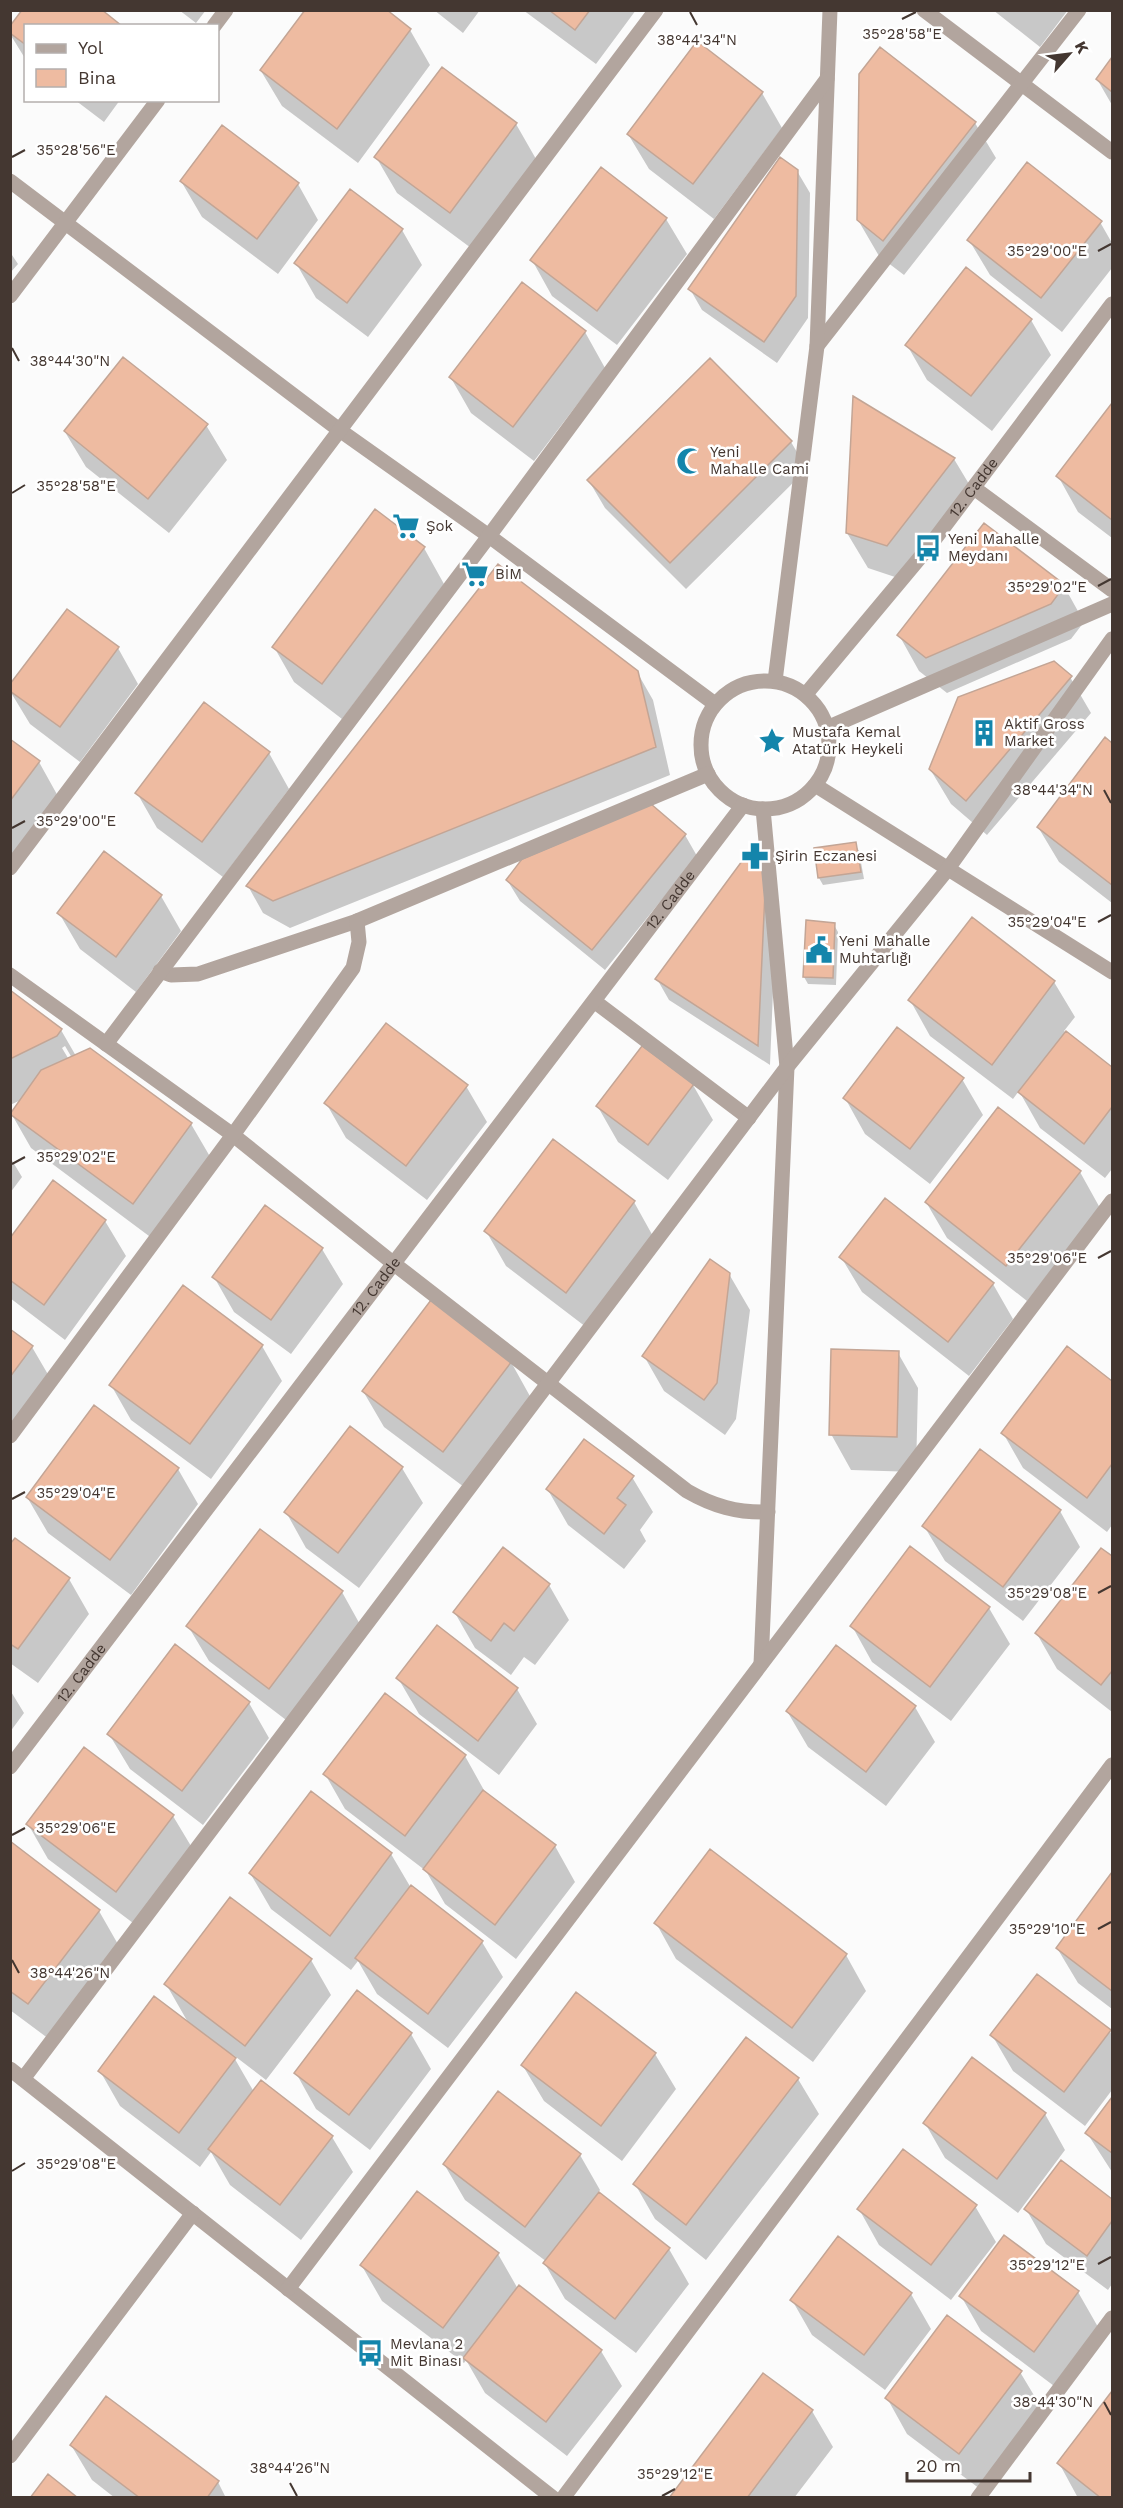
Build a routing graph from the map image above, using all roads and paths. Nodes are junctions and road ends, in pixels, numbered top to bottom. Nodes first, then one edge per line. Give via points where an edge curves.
1 (226, 10) edge
2 (656, 10) edge
3 (830, 10) edge
4 (924, 10) edge
5 (1079, 10) edge
6 (216, 24) edge
7 (827, 79) junction
8 (1022, 84) junction
9 (156, 102) edge
10 (1113, 152) edge
11 (10, 182) edge
12 (65, 223) junction
13 (10, 296) edge
14 (1113, 304) edge
15 (817, 346) junction
16 (338, 429) junction
17 (974, 488) junction
18 (489, 536) junction
19 (1113, 590) edge
20 (1113, 604) edge
21 (1113, 639) edge
22 (775, 681) junction
23 (806, 694) junction
24 (715, 704) junction
25 (827, 728) junction
26 (708, 774) junction
27 (815, 785) junction
28 (743, 805) junction
29 (762, 809) junction
30 (10, 868) edge
31 (947, 870) junction
32 (357, 921) junction
33 (160, 971) junction
34 (1113, 972) edge
35 (10, 975) edge
36 (594, 1001) junction
37 (106, 1044) junction
38 (787, 1067) junction
39 (749, 1118) junction
40 (233, 1135) junction
41 (1113, 1201) edge
42 (393, 1263) junction
43 (549, 1385) junction
44 (10, 1436) edge
45 (768, 1512) junction
46 (761, 1665) junction
47 (1113, 1765) edge
48 (10, 1767) edge
49 (10, 2069) edge
50 (23, 2079) junction
51 (193, 2213) junction
52 (288, 2289) junction
53 (1113, 2318) edge
54 (10, 2456) edge
55 (553, 2498) edge
56 (562, 2498) edge
57 (978, 2498) edge

1 - 6 street
2 - 16 street
3 - 7 street
4 - 8 street
5 - 8 street
7 - 15 street
7 - 18 street
8 - 10 street
8 - 15 street
9 - 12 street
11 - 12 street
12 - 13 street
12 - 16 street
14 - 17 street, 12. Cadde
15 - 22 street
16 - 18 street
16 - 30 street
17 - 19 street
17 - 23 street, 12. Cadde
18 - 24 street
18 - 33 street
20 - 25 street
21 - 31 street
22 - 23 street
22 - 24 street via 753,681 731,689
23 - 25 street via 819,709
24 - 26 street via 705,720 701,738
25 - 27 street via 828,758
26 - 28 street via 729,798
26 - 32 street
27 - 29 street via 801,799 782,807
27 - 31 street
28 - 29 street
28 - 36 street, 12. Cadde
29 - 38 street
31 - 34 street
31 - 38 street
32 - 33 street via 198,974 171,975
32 - 40 street via 360,942 352,968
33 - 37 street
35 - 37 street
36 - 39 street
36 - 42 street, 12. Cadde
37 - 40 street
38 - 39 street
38 - 45 street
39 - 43 street
40 - 42 street
40 - 44 street
41 - 46 street
42 - 43 street
42 - 48 street, 12. Cadde
43 - 45 street via 687,1491 728,1509
43 - 50 street
45 - 46 street
46 - 52 street
47 - 56 street
49 - 50 street
50 - 51 street
51 - 52 street
51 - 54 street
52 - 55 street
53 - 57 street

